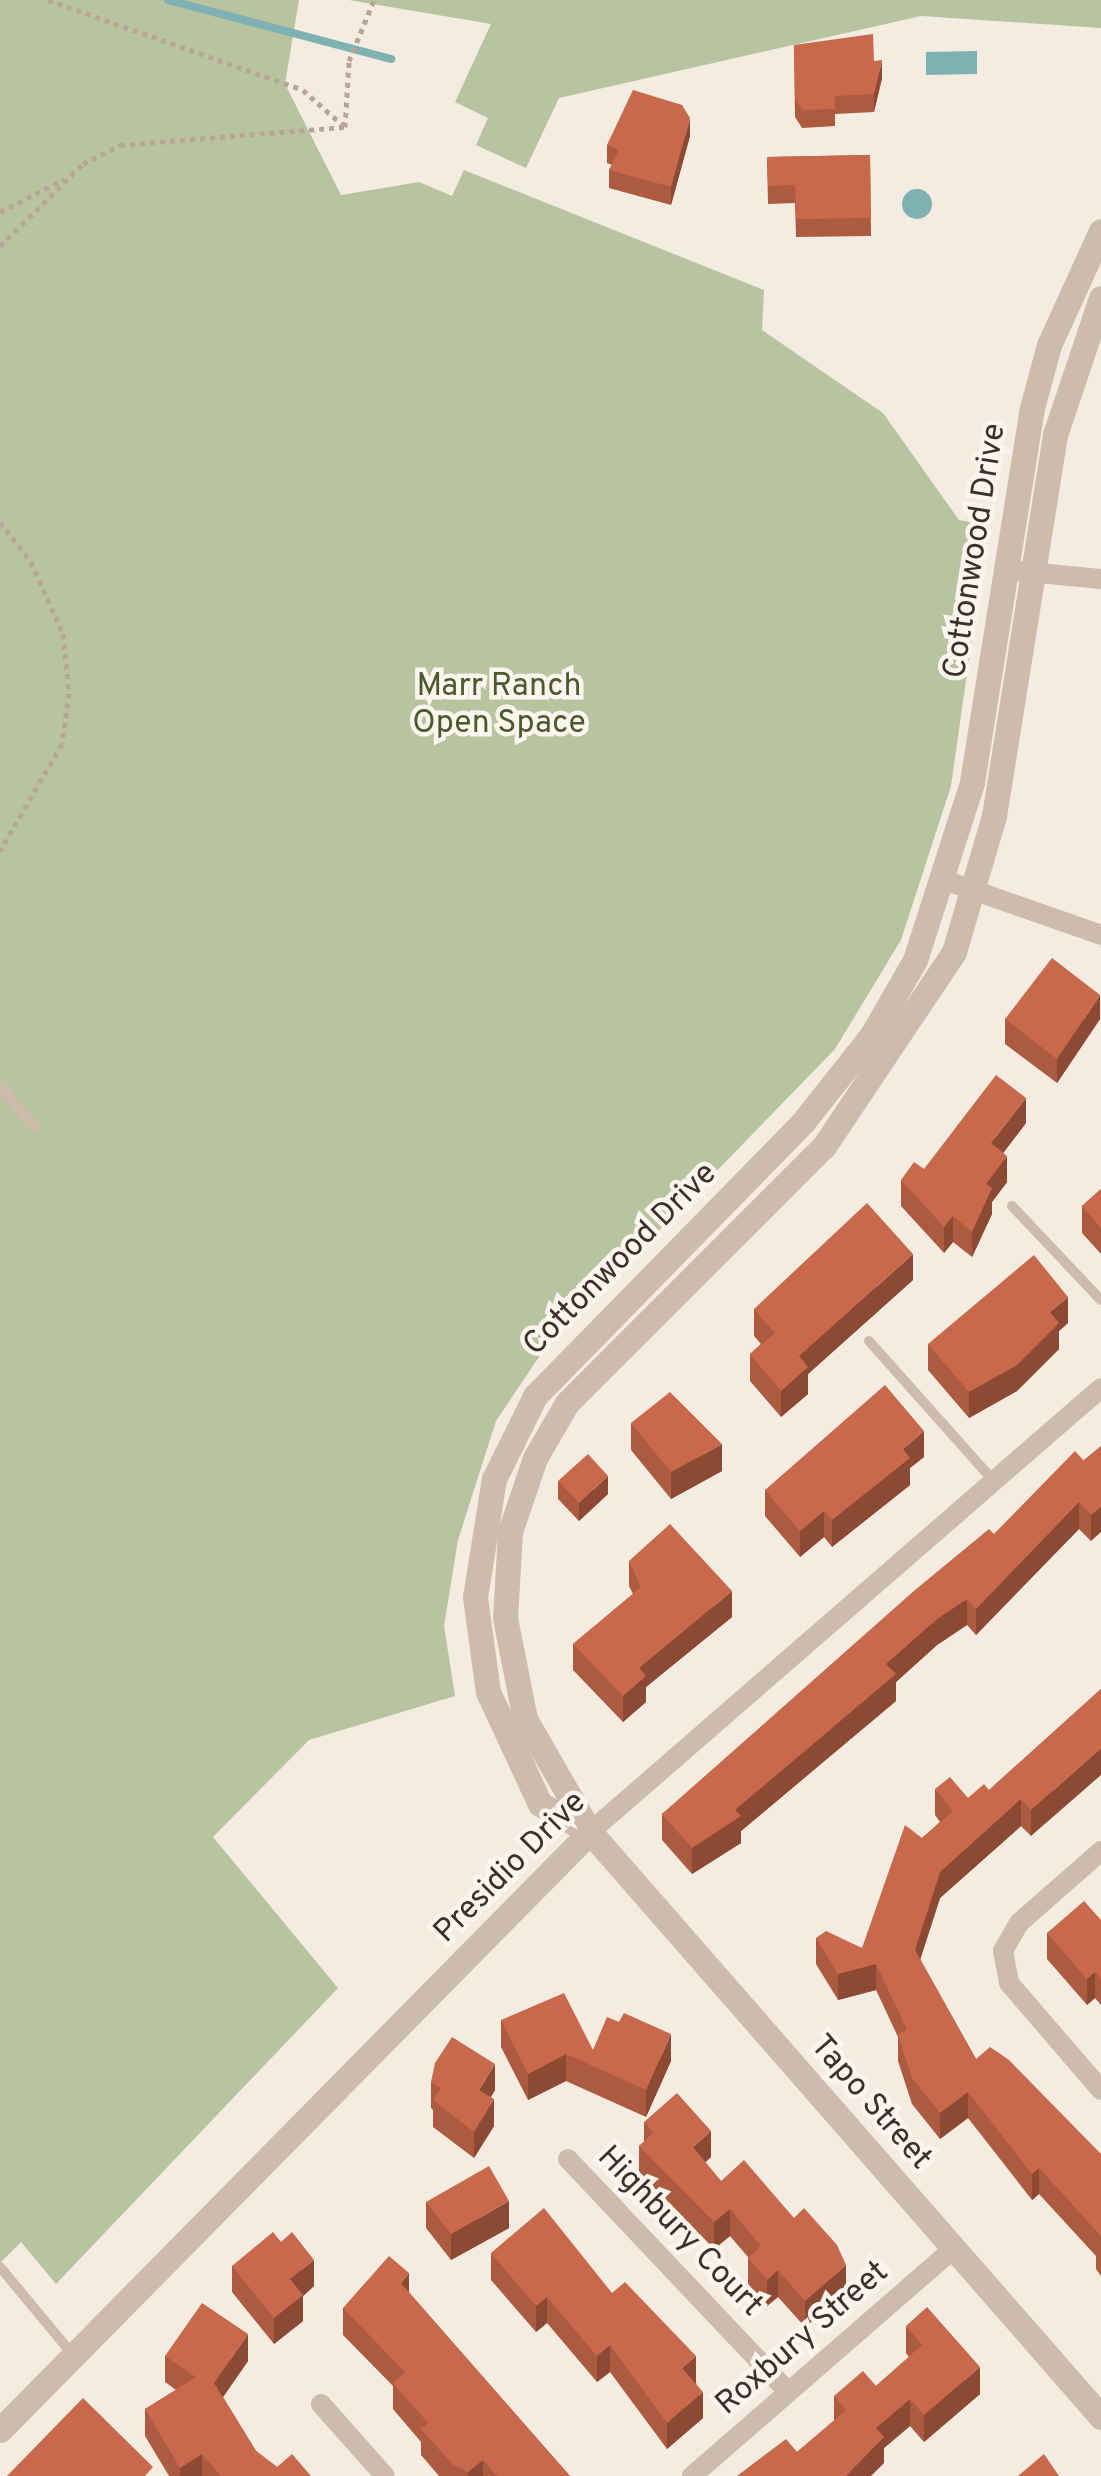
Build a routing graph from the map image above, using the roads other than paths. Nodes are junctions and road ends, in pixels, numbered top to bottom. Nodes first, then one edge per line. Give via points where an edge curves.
1 (1101, 231) edge
2 (1101, 298) edge
3 (1004, 570) junction
4 (1033, 572) junction
5 (1101, 580) edge
6 (947, 881) junction
7 (976, 890) junction
8 (1101, 935) edge
9 (0, 1086) edge
10 (36, 1127) dead end
11 (1012, 1206) dead end
12 (1101, 1300) edge
13 (870, 1342) dead end
14 (1101, 1388) edge
15 (994, 1481) junction
16 (590, 1832) junction
17 (1101, 1851) edge
18 (1101, 2090) edge
19 (568, 2158) dead end
20 (954, 2248) junction
21 (0, 2267) edge
22 (74, 2356) junction
23 (788, 2392) junction
24 (321, 2404) dead end
25 (1101, 2418) edge
26 (0, 2430) edge
27 (385, 2476) edge
28 (692, 2476) edge

1 - 3 street, Cottonwood Drive via 1049,345
2 - 4 street, Cottonwood Drive via 1055,436
3 - 4 street
3 - 6 street, Cottonwood Drive
4 - 5 street
4 - 7 street, Cottonwood Drive
6 - 7 street
6 - 16 street, Cottonwood Drive via 896,998 844,1074 565,1358 535,1396 494,1479 476,1598 488,1692 540,1804
7 - 8 street
7 - 16 street, Cottonwood Drive via 954,952 866,1096 567,1403 535,1458 510,1532 510,1658 526,1719
9 - 10 lane
11 - 12 lane
13 - 15 lane
14 - 15 street, Presidio Drive
15 - 16 street, Presidio Drive
16 - 20 street, Tapo Street
16 - 22 street, Presidio Drive
17 - 18 street via 1008,1936 1004,1968
19 - 23 street, Highbury Court
20 - 23 street, Roxbury Street
20 - 25 street, Tapo Street
21 - 22 lane
22 - 26 street, Presidio Drive
23 - 28 street, Roxbury Street
24 - 27 street

